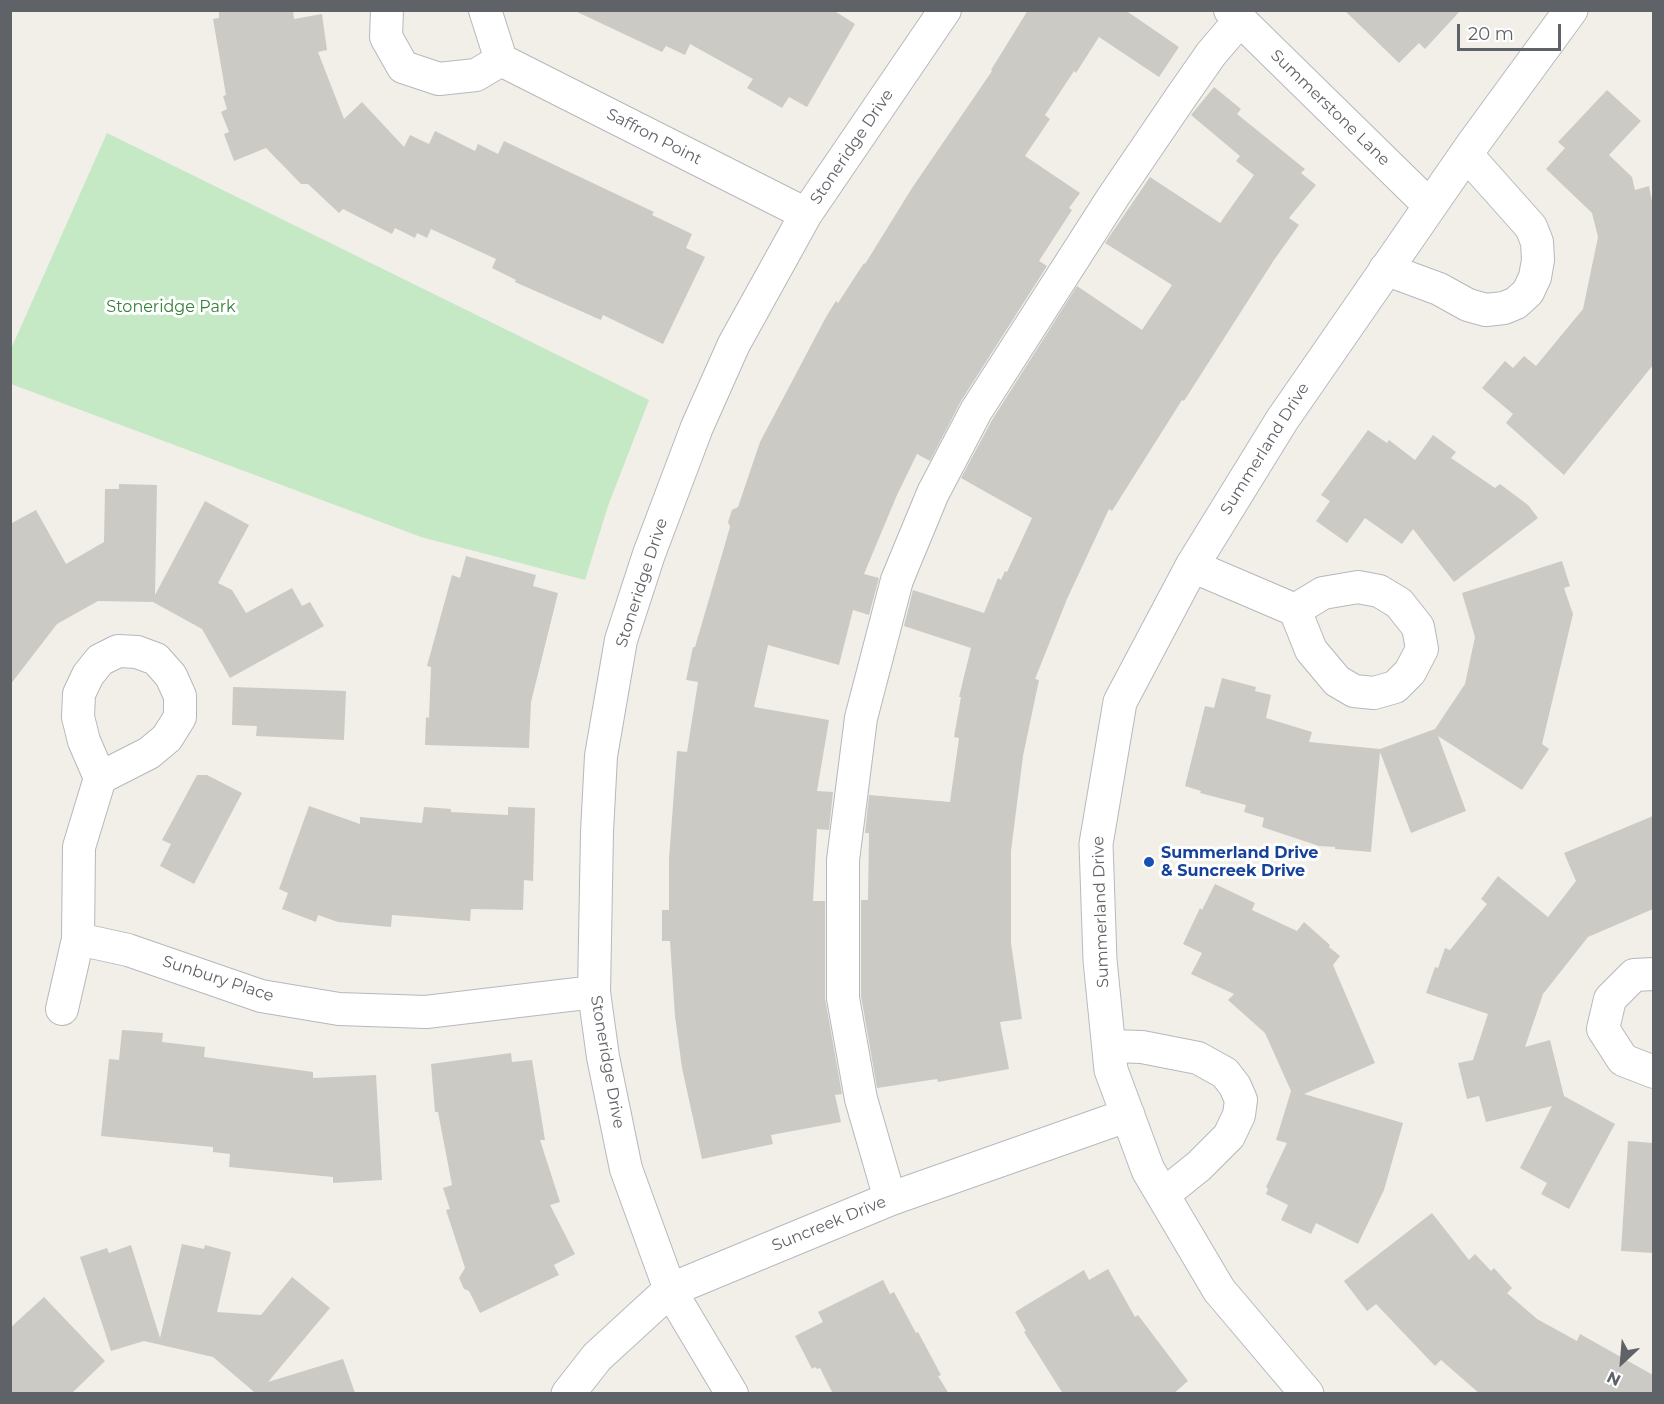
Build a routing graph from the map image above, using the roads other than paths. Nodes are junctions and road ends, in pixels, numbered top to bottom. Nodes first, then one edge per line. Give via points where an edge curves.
1 (387, 10) edge
2 (485, 10) edge
3 (945, 10) edge
4 (1571, 10) edge
5 (1235, 16) edge
6 (501, 60) junction
7 (1466, 154) junction
8 (1430, 206) junction
9 (806, 214) junction
10 (1385, 269) junction
11 (1192, 566) junction
12 (1295, 610) dead end
13 (100, 778) dead end
14 (78, 939) junction
15 (1653, 974) edge
16 (594, 992) junction
17 (62, 1009) dead end
18 (1109, 1046) junction
19 (1653, 1071) edge
20 (1128, 1115) junction
21 (1163, 1195) junction
22 (890, 1199) junction
23 (670, 1290) junction
24 (568, 1394) edge
25 (732, 1394) edge
26 (1307, 1394) edge

1 - 6 street via 386,37 403,67 439,79 476,75
2 - 6 street
3 - 9 street, Stoneridge Drive
4 - 7 street, Summerland Drive
5 - 8 street, Summerstone Lane
5 - 22 street via 976,411 933,493 897,580 861,718 843,860 843,998 861,1099
6 - 9 street, Saffron Point
7 - 8 street, Summerland Drive
7 - 10 street via 1531,227 1538,260 1536,277 1528,292 1516,303 1486,310
8 - 10 street, Summerland Drive
9 - 16 street, Stoneridge Drive via 734,344 697,426 621,640 602,756
10 - 11 street, Summerland Drive via 1282,420
11 - 12 street
11 - 18 street, Summerland Drive via 1118,712 1096,844 1100,960
13 - 14 street via 79,847
14 - 16 street, Sunbury Place via 128,950 261,996 339,1009 426,1012
14 - 17 street
15 - 19 street via 1634,975 1610,999 1603,1029 1623,1060
16 - 23 street, Stoneridge Drive via 626,1169
18 - 20 street, Summerland Drive via 1111,1071
18 - 21 street via 1142,1047 1197,1058 1225,1073 1241,1100 1229,1136
20 - 21 street, Summerland Drive via 1148,1170
20 - 22 street, Suncreek Drive
21 - 26 street, Summerland Drive via 1220,1290
22 - 23 street, Suncreek Drive
23 - 24 street, Suncreek Drive via 597,1357
23 - 25 street, Stoneridge Drive

